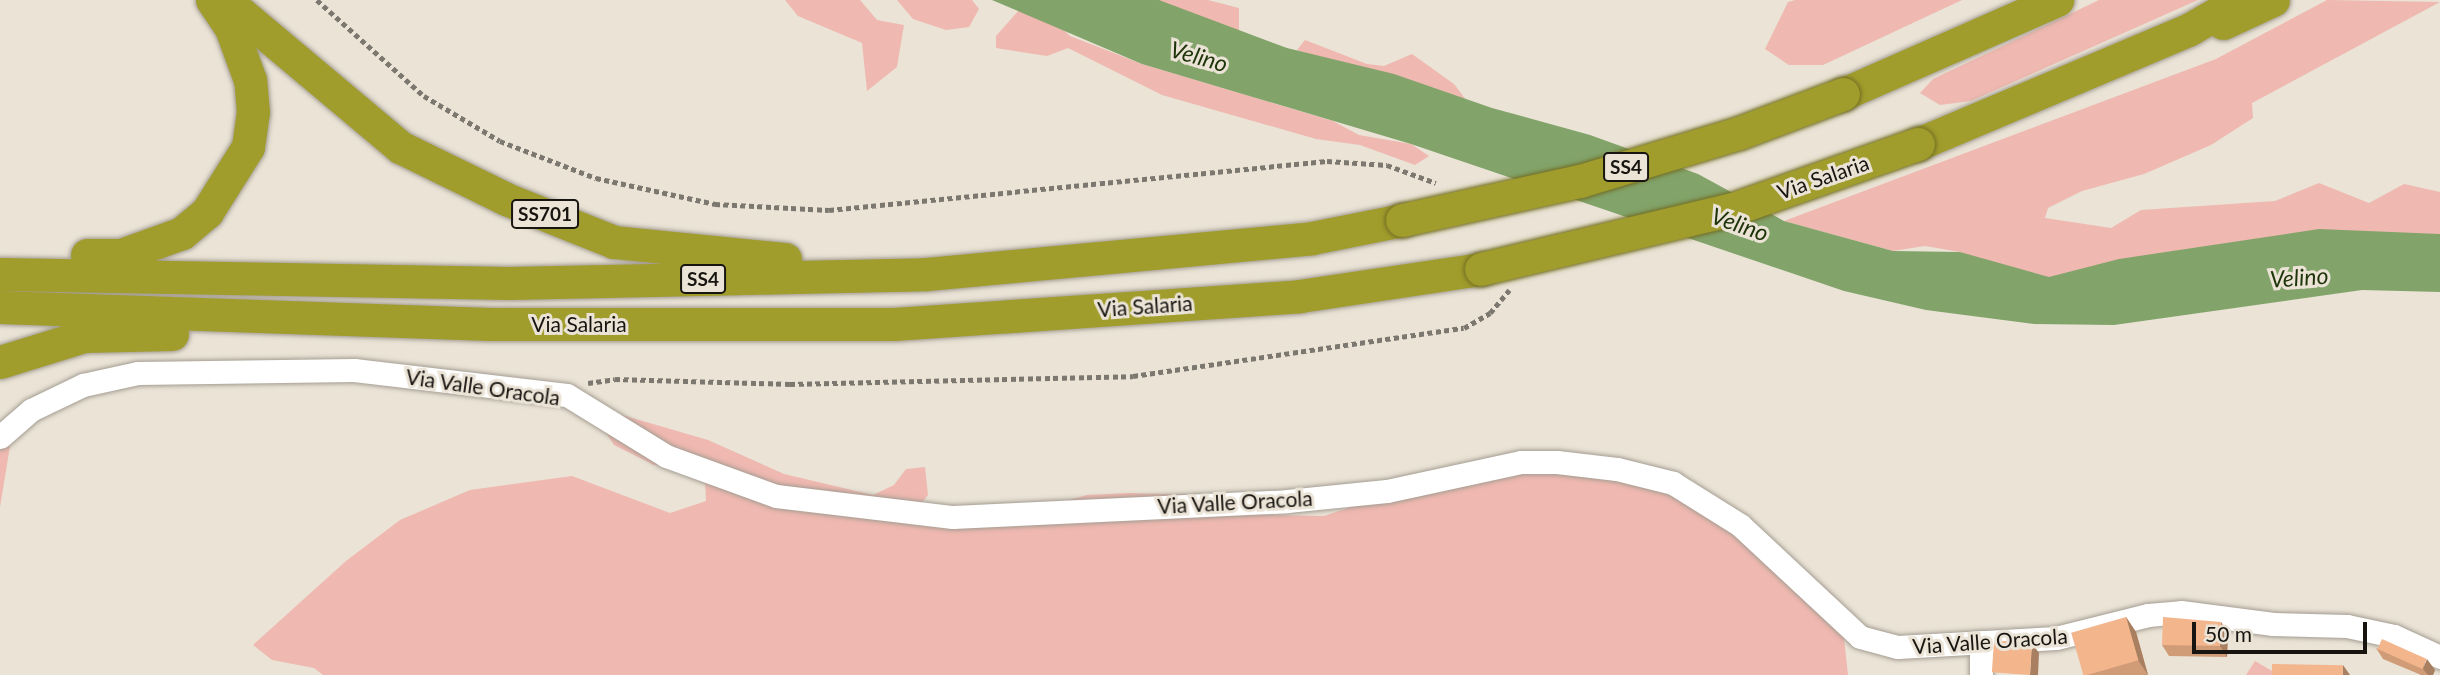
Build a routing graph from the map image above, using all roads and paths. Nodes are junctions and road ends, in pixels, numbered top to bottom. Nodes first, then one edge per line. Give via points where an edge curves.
1 (212, 0) edge
2 (225, 0) edge
3 (2007, 0) edge
4 (2057, 0) edge
5 (2240, 0) edge
6 (2273, 0) edge
7 (2190, 29) junction
8 (1858, 88) junction
9 (0, 257) edge
10 (0, 274) edge
11 (927, 274) junction
12 (0, 307) edge
13 (490, 324) junction
14 (0, 362) edge
15 (0, 437) edge
16 (1981, 642) junction
17 (2440, 657) edge
18 (1981, 675) edge

1 - 9 highway via 231,28 250,80 253,112 247,147 207,212 182,233 121,255
2 - 11 highway, SS701 via 400,148 506,199 614,242
3 - 8 highway via 1891,54
4 - 8 highway, Via Salaria / SS4
5 - 7 highway, Via Salaria / SS4
6 - 7 highway via 2234,20
7 - 13 highway, Via Salaria / SS4, bridge via 1918,144 1733,209 1481,269 1300,296 894,324
8 - 11 highway, Via Salaria / SS4, bridge via 1739,133 1580,181 1312,239
10 - 11 highway, Via Salaria / SS4 via 509,283
12 - 13 highway, Via Salaria / SS4
13 - 14 highway via 84,336
15 - 16 street, Via Valle Oracola via 31,410 83,385 138,373 354,370 567,396 666,456 775,496 953,517 1287,500 1387,491 1521,462 1581,465 1674,483 1702,499 1778,558 1860,637 1898,647
16 - 17 street, Via Valle Oracola via 2056,638 2148,615 2181,612 2273,624 2347,626 2394,636
16 - 18 street

